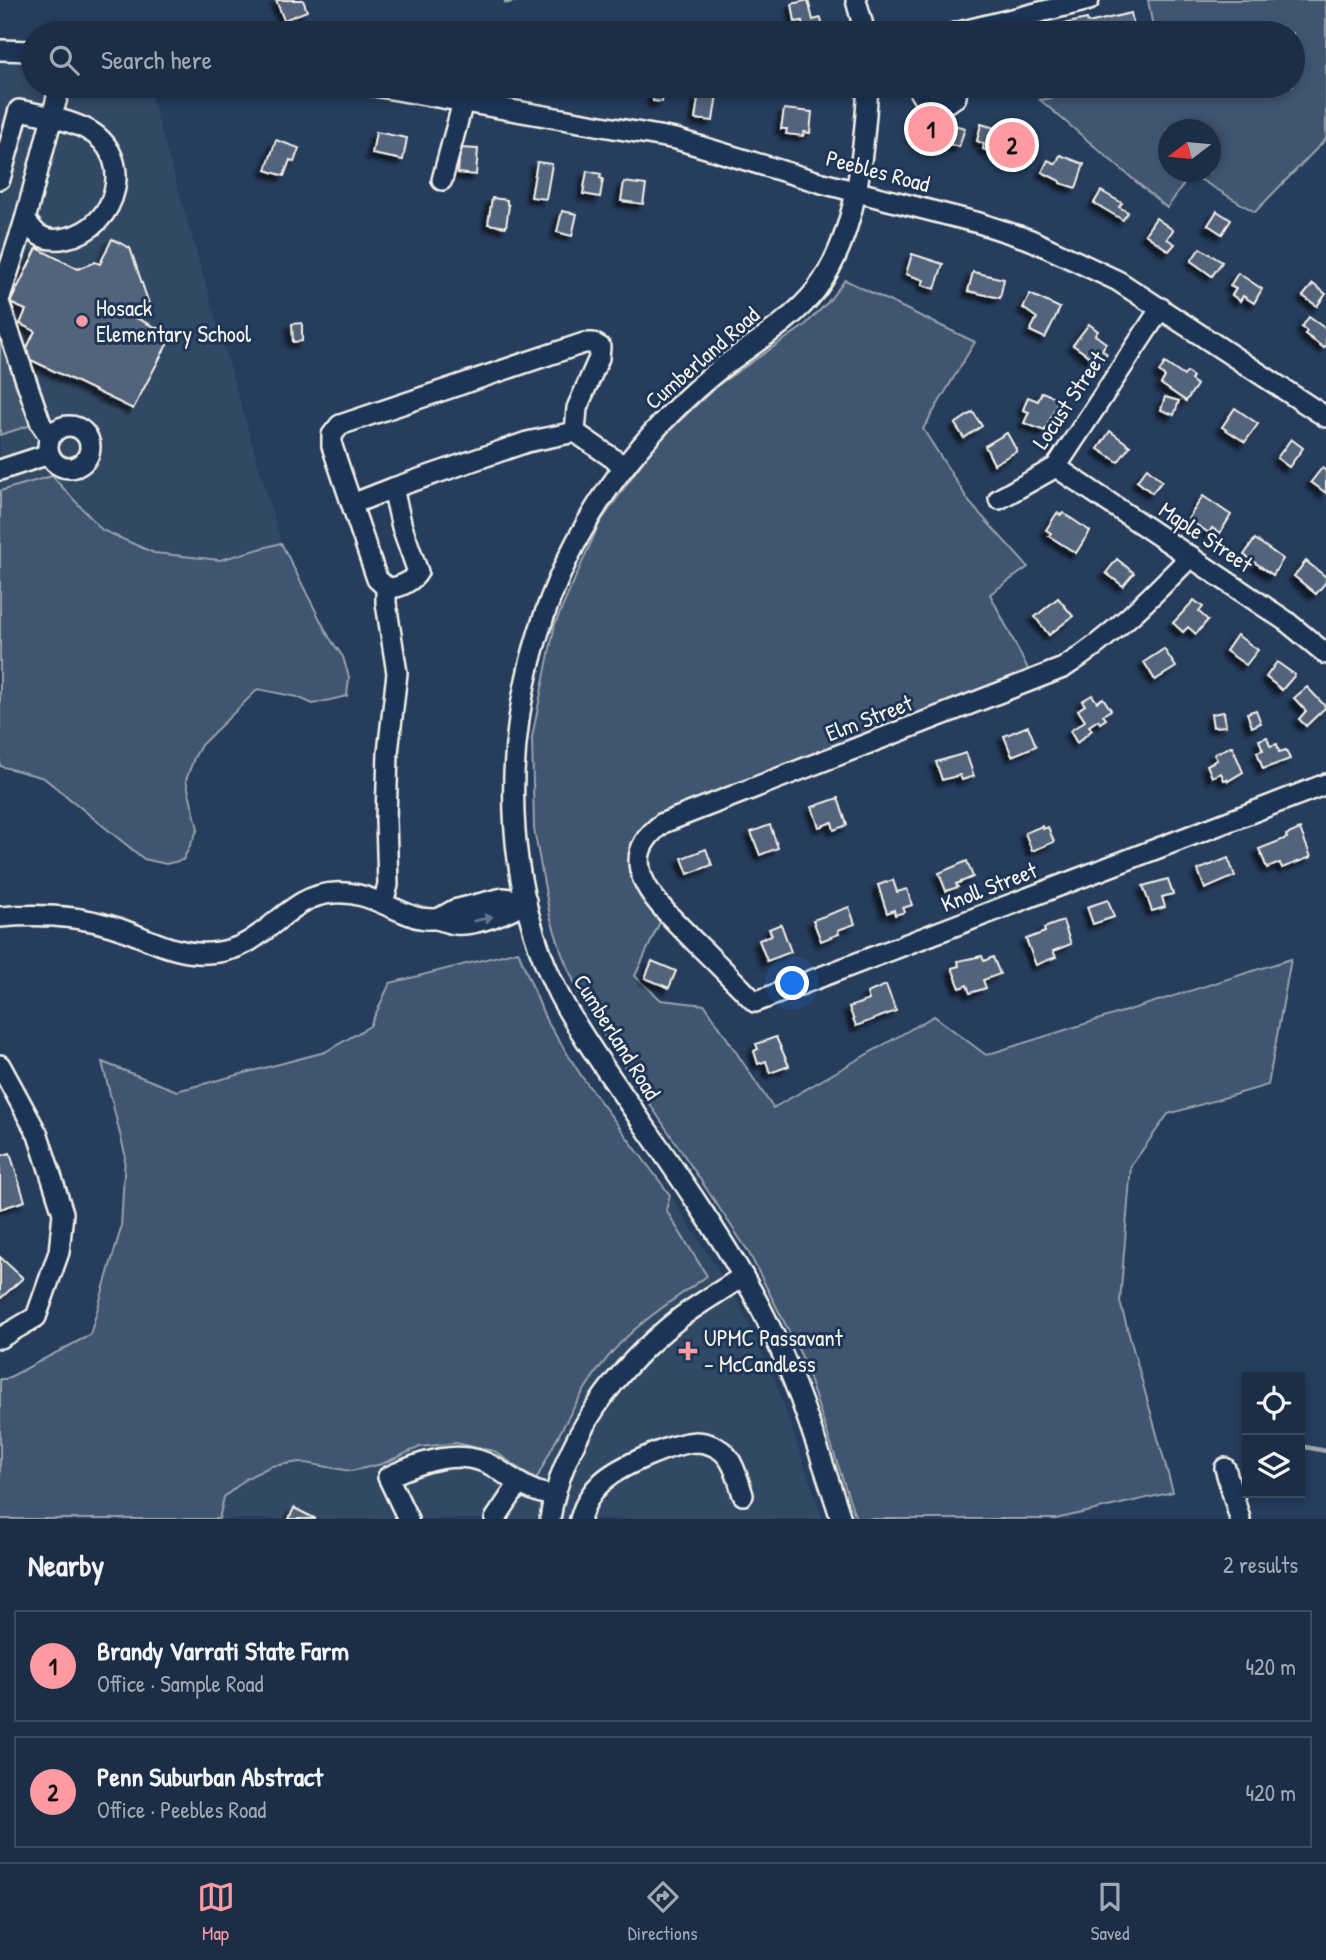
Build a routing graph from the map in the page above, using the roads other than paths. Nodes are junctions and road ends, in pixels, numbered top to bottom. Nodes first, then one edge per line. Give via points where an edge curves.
1 (856, 0) edge
2 (1089, 0) edge
3 (862, 21) edge
4 (1004, 21) edge
5 (0, 50) edge
6 (21, 51) edge
7 (56, 98) edge
8 (441, 98) edge
9 (867, 98) edge
10 (922, 98) edge
11 (955, 98) edge
12 (463, 102) junction
13 (51, 116) junction
14 (0, 179) edge
15 (442, 180) dead end
16 (856, 191) junction
17 (24, 219) junction
18 (6, 257) edge
19 (0, 297) edge
20 (0, 305) edge
21 (1161, 308) junction
22 (1326, 416) edge
23 (575, 432) junction
24 (624, 466) junction
25 (1056, 467) junction
26 (0, 470) edge
27 (393, 488) junction
28 (999, 499) dead end
29 (352, 504) junction
30 (1191, 556) junction
31 (386, 586) junction
32 (1326, 654) edge
33 (1326, 784) edge
34 (526, 901) junction
35 (383, 902) junction
36 (0, 917) edge
37 (690, 937) joint
38 (0, 1065) edge
39 (743, 1276) junction
40 (0, 1338) edge
41 (1225, 1468) dead end
42 (518, 1485) junction
43 (743, 1495) dead end
44 (554, 1496) junction
45 (408, 1519) edge
46 (495, 1519) edge
47 (550, 1519) edge
48 (580, 1519) edge
49 (841, 1519) edge
50 (1240, 1519) edge

1 - 3 street
2 - 4 street
5 - 6 street
7 - 13 street
8 - 12 street, Peebles Road
9 - 16 street, Cumberland Road
10 - 11 street via 930,104
12 - 15 street
12 - 16 street, Peebles Road via 676,139
13 - 14 street via 19,110
13 - 17 street
13 - 17 street via 88,130 104,143 116,166 115,191 107,212 78,236 50,239 39,235
16 - 21 street, Peebles Road via 1031,240 1118,281
16 - 24 street, Cumberland Road via 843,238 815,291 716,371
17 - 18 street
18 - 19 street
20 - 26 street via 50,446
21 - 22 street, Peebles Road
21 - 25 street, Locust Street
23 - 24 street
23 - 27 street via 527,442
23 - 29 street via 577,408 599,358 600,347 593,343 584,342 340,425 332,435 332,446
24 - 34 street, Cumberland Road via 578,539 561,576 534,648 522,701 514,750 514,818
25 - 28 street, Locust Street
25 - 30 street, Maple Street
27 - 29 street
27 - 31 street via 418,572 410,582
29 - 31 street via 377,579
30 - 32 street, Maple Street
30 - 37 street, Elm Street via 1113,630 1063,668 655,829 641,850 642,878 653,898
31 - 35 street via 397,673 388,753 388,886
33 - 37 street, Knoll Street via 755,1002
34 - 35 street via 503,898 454,910 438,919 411,916
34 - 39 street, Cumberland Road via 548,969 579,1031
35 - 36 street via 351,892 321,894 294,907 250,941 214,953 174,949 83,919
38 - 40 street via 38,1135 63,1213 59,1252 36,1317
39 - 44 street via 683,1316 629,1365 579,1436
39 - 49 street, Cumberland Road via 794,1380
41 - 50 street
42 - 44 street
42 - 45 street via 481,1462 462,1458 426,1461 388,1477
42 - 46 street
43 - 48 street via 724,1453 695,1442 617,1471 588,1499
44 - 47 street

